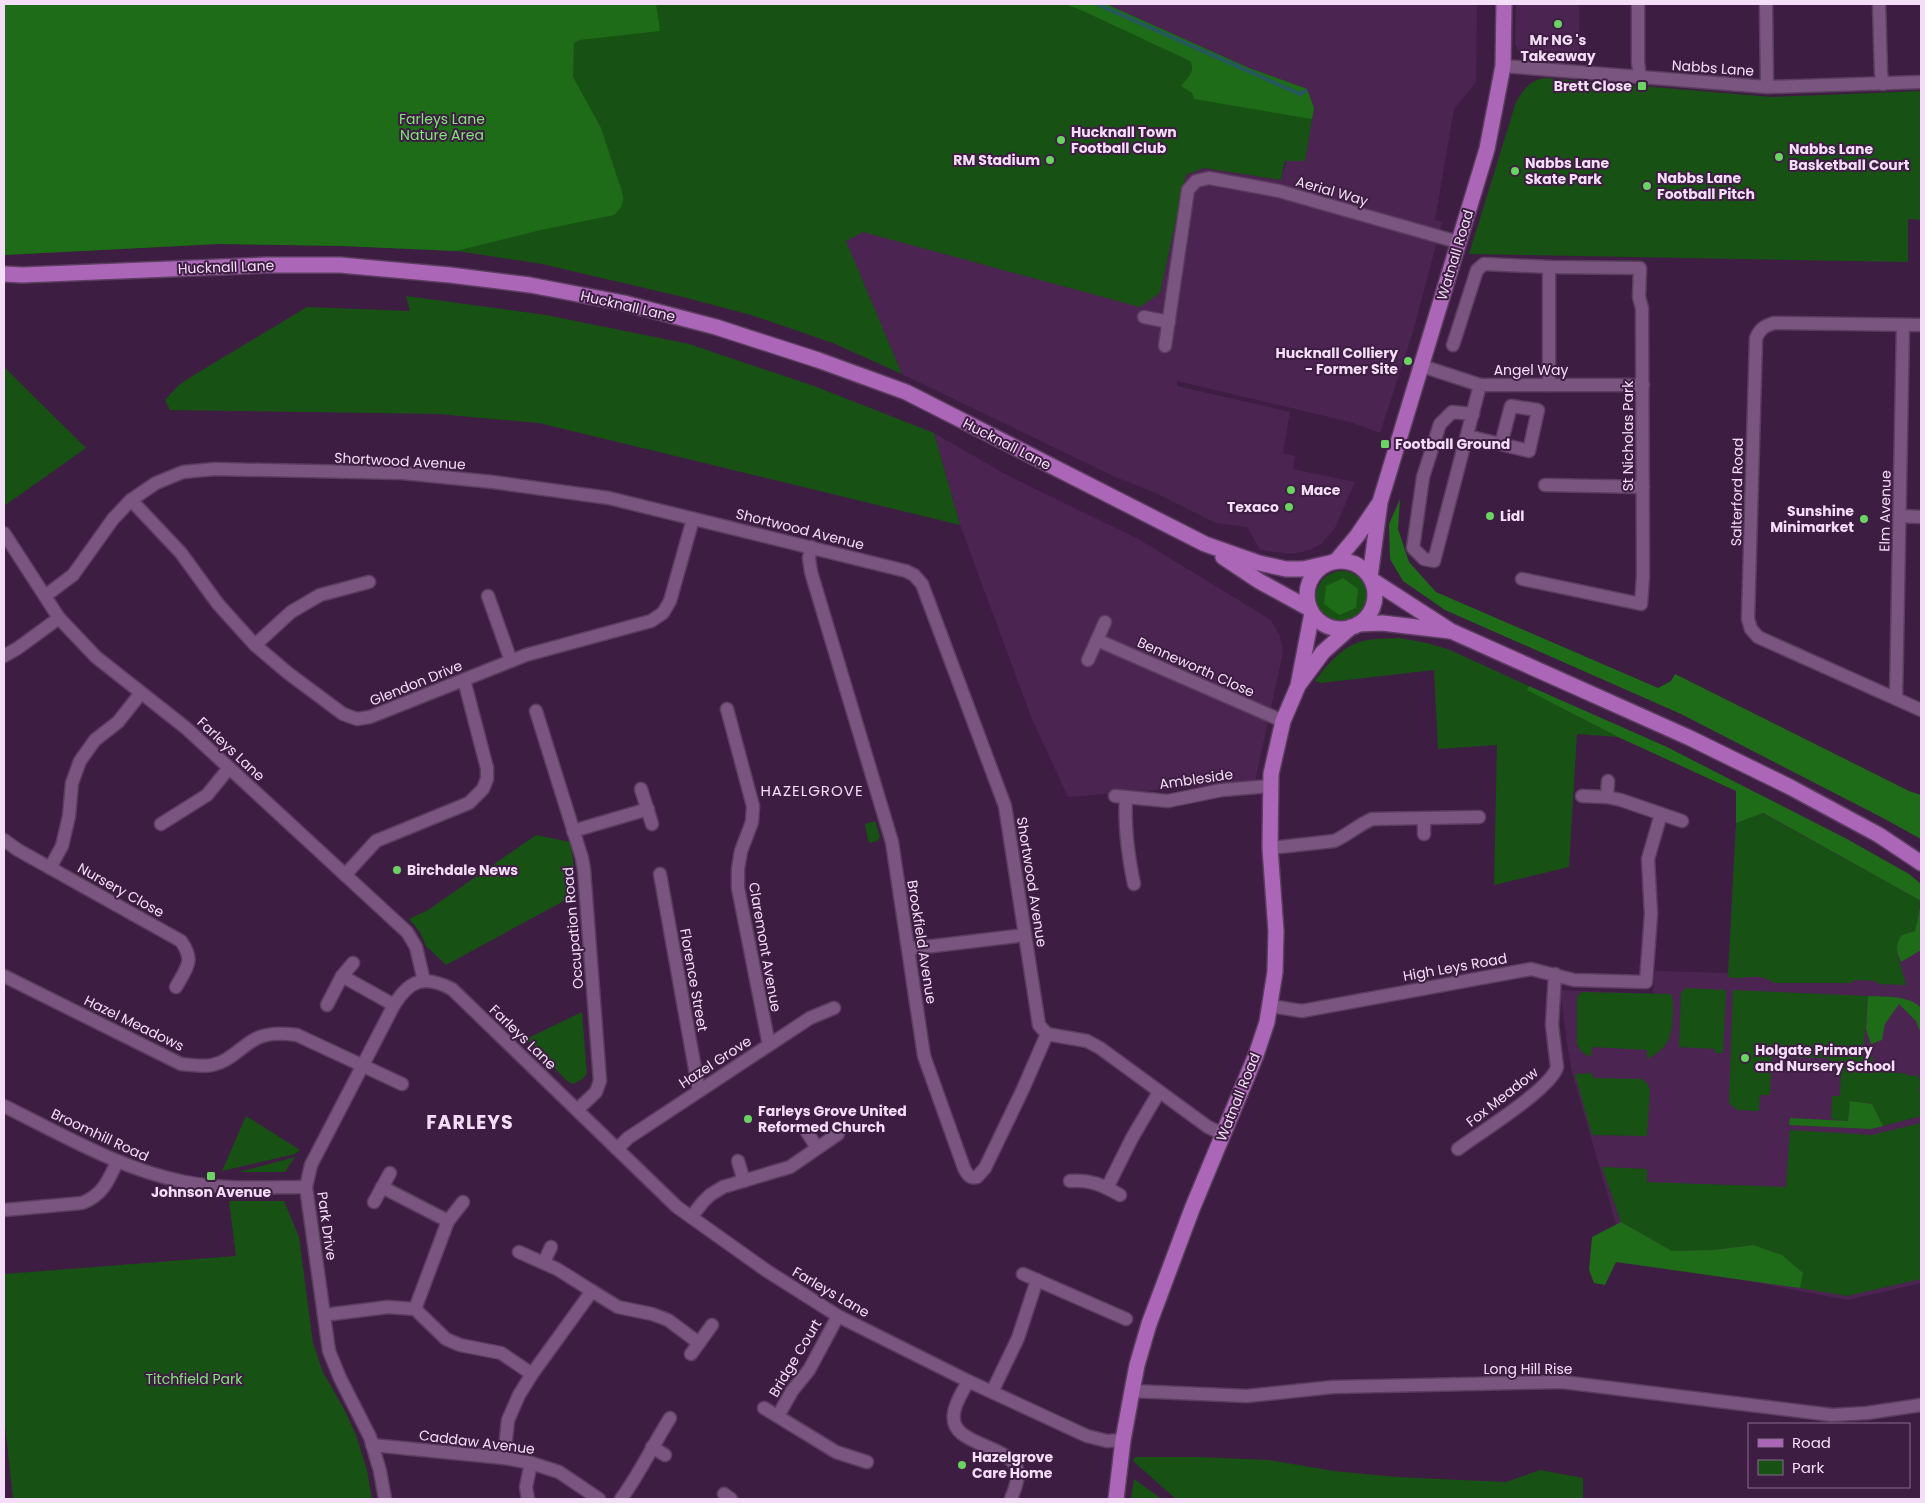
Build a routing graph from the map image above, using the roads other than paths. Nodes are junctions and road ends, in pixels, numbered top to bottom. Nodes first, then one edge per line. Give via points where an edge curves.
1 (1504, 4) edge
2 (1638, 4) edge
3 (1766, 4) edge
4 (1879, 4) edge
5 (1503, 66) junction
6 (1640, 78) junction
7 (1921, 82) edge
8 (1883, 84) junction
9 (1767, 87) junction
10 (1458, 242) junction
11 (1549, 267) junction
12 (4, 274) edge
13 (1144, 317) dead end
14 (1169, 322) junction
15 (1903, 325) junction
16 (1921, 325) edge
17 (1453, 345) dead end
18 (1165, 346) dead end
19 (1422, 366) junction
20 (1480, 385) junction
21 (1549, 386) junction
22 (1642, 386) junction
23 (1473, 414) junction
24 (1467, 436) junction
25 (1501, 444) dead end
26 (1545, 485) dead end
27 (1643, 487) junction
28 (131, 500) junction
29 (1380, 502) junction
30 (1900, 516) junction
31 (1921, 517) edge
32 (693, 519) junction
33 (4, 534) edge
34 (1205, 544) junction
35 (811, 548) junction
36 (1330, 563) junction
37 (1371, 579) junction
38 (1522, 579) dead end
39 (369, 582) dead end
40 (44, 596) junction
41 (488, 596) dead end
42 (1311, 611) junction
43 (59, 618) junction
44 (1105, 622) dead end
45 (1354, 625) junction
46 (1451, 631) junction
47 (1097, 640) junction
48 (255, 644) junction
49 (4, 656) edge
50 (1088, 660) dead end
51 (511, 661) junction
52 (464, 680) junction
53 (1298, 686) junction
54 (141, 693) junction
55 (1896, 698) junction
56 (727, 709) dead end
57 (1921, 710) edge
58 (536, 711) dead end
59 (1283, 721) junction
60 (229, 768) junction
61 (1608, 781) dead end
62 (1270, 786) junction
63 (641, 789) dead end
64 (1582, 796) dead end
65 (1607, 797) junction
66 (648, 809) junction
67 (1661, 814) junction
68 (1479, 817) dead end
69 (1424, 818) junction
70 (1682, 821) dead end
71 (161, 824) dead end
72 (652, 824) dead end
73 (573, 830) junction
74 (1424, 834) dead end
75 (4, 840) edge
76 (1270, 848) junction
77 (1921, 863) edge
78 (50, 868) junction
79 (660, 874) dead end
80 (345, 875) junction
81 (1134, 884) dead end
82 (1025, 936) junction
83 (908, 949) junction
84 (353, 963) dead end
85 (1555, 974) junction
86 (4, 976) edge
87 (342, 976) junction
88 (424, 981) junction
89 (176, 986) dead end
90 (327, 1005) dead end
91 (394, 1005) junction
92 (1270, 1006) junction
93 (834, 1008) dead end
94 (1047, 1034) junction
95 (769, 1045) junction
96 (363, 1066) junction
97 (402, 1084) dead end
98 (699, 1091) junction
99 (1159, 1092) junction
100 (4, 1106) edge
101 (577, 1110) junction
102 (807, 1132) dead end
103 (838, 1134) dead end
104 (1223, 1134) junction
105 (817, 1148) junction
106 (617, 1149) junction
107 (1458, 1149) dead end
108 (738, 1161) dead end
109 (117, 1162) junction
110 (390, 1173) dead end
111 (744, 1181) junction
112 (1070, 1181) dead end
113 (306, 1187) junction
114 (382, 1187) junction
115 (1107, 1188) junction
116 (1120, 1195) dead end
117 (374, 1202) dead end
118 (463, 1202) dead end
119 (4, 1210) edge
120 (691, 1218) junction
121 (448, 1221) junction
122 (550, 1247) dead end
123 (519, 1252) dead end
124 (544, 1262) junction
125 (1023, 1274) dead end
126 (1036, 1280) junction
127 (592, 1292) junction
128 (415, 1309) junction
129 (324, 1315) junction
130 (838, 1316) junction
131 (1126, 1320) dead end
132 (712, 1325) dead end
133 (700, 1343) junction
134 (691, 1354) dead end
135 (532, 1374) junction
136 (968, 1381) junction
137 (1132, 1391) junction
138 (992, 1392) junction
139 (1921, 1405) edge
140 (764, 1408) dead end
141 (778, 1416) junction
142 (670, 1418) dead end
143 (1124, 1440) junction
144 (372, 1445) junction
145 (652, 1447) junction
146 (665, 1455) dead end
147 (504, 1458) junction
148 (867, 1462) dead end
149 (531, 1463) junction
150 (384, 1499) edge
151 (528, 1499) edge
152 (599, 1499) edge
153 (621, 1499) edge
154 (1011, 1499) edge
155 (1116, 1499) edge

1 - 5 main road, Watnall Road
2 - 6 street
3 - 9 street
4 - 8 street
5 - 6 street, Nabbs Lane
5 - 10 main road, Watnall Road via 1487,149
6 - 9 street, Nabbs Lane
7 - 8 street, Nabbs Lane
8 - 9 street, Nabbs Lane
10 - 14 street, Aerial Way via 1279,191 1209,178 1196,181 1188,190
10 - 19 main road, Watnall Road
11 - 17 street via 1484,264 1477,270
11 - 21 street
11 - 22 street, St Nicholas Park via 1640,268
12 - 34 main road, Hucknall Lane via 340,265 450,274 624,303 735,333 906,392
13 - 14 street
14 - 18 street
15 - 16 street, Salterford Road
15 - 30 street, Elm Avenue
15 - 55 street, Salterford Road via 1774,323 1759,330 1756,340 1748,619 1758,637
19 - 20 street, Angel Way
19 - 29 main road, Watnall Road
20 - 21 street, Angel Way
20 - 23 street
21 - 22 street, Angel Way
22 - 27 street, St Nicholas Park
23 - 24 street
23 - 24 street via 1452,412 1440,424 1423,477 1413,548 1424,559 1434,561
24 - 25 street
26 - 27 street
27 - 38 street, St Nicholas Park via 1641,604
28 - 32 street, Shortwood Avenue via 156,483 183,472 215,469 402,473 609,498
28 - 40 street, Shortwood Avenue via 112,519 73,574
28 - 48 street, Glendon Drive via 181,553 218,604
29 - 36 main road, Watnall Road via 1357,536
29 - 37 main road, Watnall Road
30 - 31 street
30 - 55 street, Elm Avenue
32 - 35 street, Shortwood Avenue
32 - 51 street, Glendon Drive via 670,601 663,613 651,620
33 - 40 street, Farleys Lane
34 - 36 main road, Hucknall Lane via 1259,564 1281,568 1303,569
34 - 42 main road, Hucknall Lane via 1259,582
35 - 82 street, Shortwood Avenue via 906,571 922,584 1005,806
35 - 83 street, Brookfield Avenue via 811,572 892,842
36 - 37 main road via 1348,561 1356,564
36 - 42 main road via 1311,577 1307,587 1306,597
37 - 45 main road via 1373,605 1367,616
37 - 46 main road
39 - 48 street via 320,595 291,612
40 - 43 street, Farleys Lane
41 - 51 street
42 - 45 main road via 1327,626
42 - 53 main road, Watnall Road
43 - 49 street
43 - 54 street, Farleys Lane via 96,657
44 - 47 street
45 - 46 main road via 1382,624
45 - 53 main road, Watnall Road via 1323,652
46 - 77 main road via 1690,738 1790,787 1879,835
47 - 50 street
47 - 59 street, Benneworth Close
48 - 52 street, Glendon Drive via 343,714 356,719 370,717
51 - 52 street, Glendon Drive
52 - 80 street via 487,768 483,788 469,803 376,841
53 - 59 main road, Watnall Road
54 - 60 street, Farleys Lane via 186,728
54 - 78 street via 118,722 95,740 80,761 72,783 62,846
55 - 57 street, Salterford Road
56 - 95 street, Claremont Avenue via 753,806 752,822 741,852 738,888
58 - 73 street, Occupation Road
59 - 62 main road, Watnall Road
60 - 71 street via 207,795
60 - 80 street, Farleys Lane
61 - 65 street
62 - 76 main road, Watnall Road
62 - 81 street, Ambleside via 1222,790 1168,801 1120,797
63 - 66 street
64 - 65 street
65 - 67 street
66 - 72 street
66 - 73 street
67 - 70 street
67 - 85 street, High Leys Road via 1648,859 1651,914 1646,982 1574,980
68 - 69 street
69 - 74 street
69 - 76 street via 1372,819 1334,841
73 - 101 street, Occupation Road via 584,870 600,1081 596,1092
75 - 78 street, Nursery Close
76 - 92 main road, Watnall Road via 1276,931
78 - 89 street, Nursery Close via 181,940 188,952 188,964
79 - 98 street, Florence Street
80 - 88 street, Farleys Lane via 412,938
82 - 83 street
82 - 94 street, Shortwood Avenue via 1038,1022
83 - 94 street, Brookfield Avenue via 924,1056 964,1168 973,1178 985,1168
84 - 87 street
85 - 92 street, High Leys Road via 1531,969 1302,1011
85 - 107 street, Fox Meadow via 1552,1025 1556,1073 1538,1091
86 - 96 street, Hazel Meadows via 181,1064 214,1065 253,1040 281,1033 298,1035
87 - 90 street
87 - 91 street
88 - 91 street, Park Drive via 409,988
88 - 101 street, Farleys Lane via 434,981 452,989
91 - 96 street, Park Drive
92 - 104 main road, Watnall Road via 1256,1055
93 - 95 street, Hazel Grove via 810,1018
94 - 99 street via 1087,1041
95 - 98 street, Hazel Grove
96 - 97 street, Hazel Meadows
96 - 113 street, Park Drive via 312,1165
98 - 106 street, Hazel Grove via 628,1138
99 - 104 street
99 - 115 street
100 - 109 street, Broomhill Road
101 - 106 street, Farleys Lane
102 - 105 street
103 - 105 street
104 - 137 main road, Watnall Road via 1149,1324
105 - 111 street via 790,1167
106 - 120 street, Farleys Lane
108 - 111 street
109 - 113 street, Broomhill Road via 187,1182 240,1187
109 - 119 street via 103,1189 91,1200
110 - 114 street
111 - 120 street via 710,1195
112 - 115 street via 1097,1182
113 - 129 street, Park Drive
114 - 117 street
114 - 121 street
115 - 116 street
118 - 121 street
120 - 130 street, Farleys Lane
121 - 128 street
122 - 124 street
123 - 124 street
124 - 127 street
125 - 126 street
126 - 131 street
126 - 138 street via 1018,1338
127 - 133 street via 618,1307 668,1320
127 - 135 street
128 - 129 street via 388,1306
128 - 135 street via 446,1339 501,1353
129 - 144 street, Park Drive via 329,1351
130 - 136 street, Farleys Lane
130 - 141 street, Bridge Court via 809,1370
132 - 133 street
133 - 134 street
135 - 147 street via 508,1420
136 - 138 street, Farleys Lane
136 - 154 street via 953,1419 962,1434 1013,1462 1018,1477
137 - 139 street, Long Hill Rise via 1247,1396 1333,1387 1562,1382 1832,1415
137 - 143 main road, Watnall Road
138 - 143 street, Farleys Lane via 1087,1436 1106,1441
140 - 141 street, Bridge Court
141 - 148 street, Bridge Court via 836,1452
142 - 145 street
143 - 155 main road, Watnall Road
144 - 147 street, Caddaw Avenue
144 - 150 street, Park Drive
145 - 146 street
145 - 153 street
147 - 149 street, Caddaw Avenue
149 - 151 street via 526,1487
149 - 152 street, Caddaw Avenue via 559,1472

